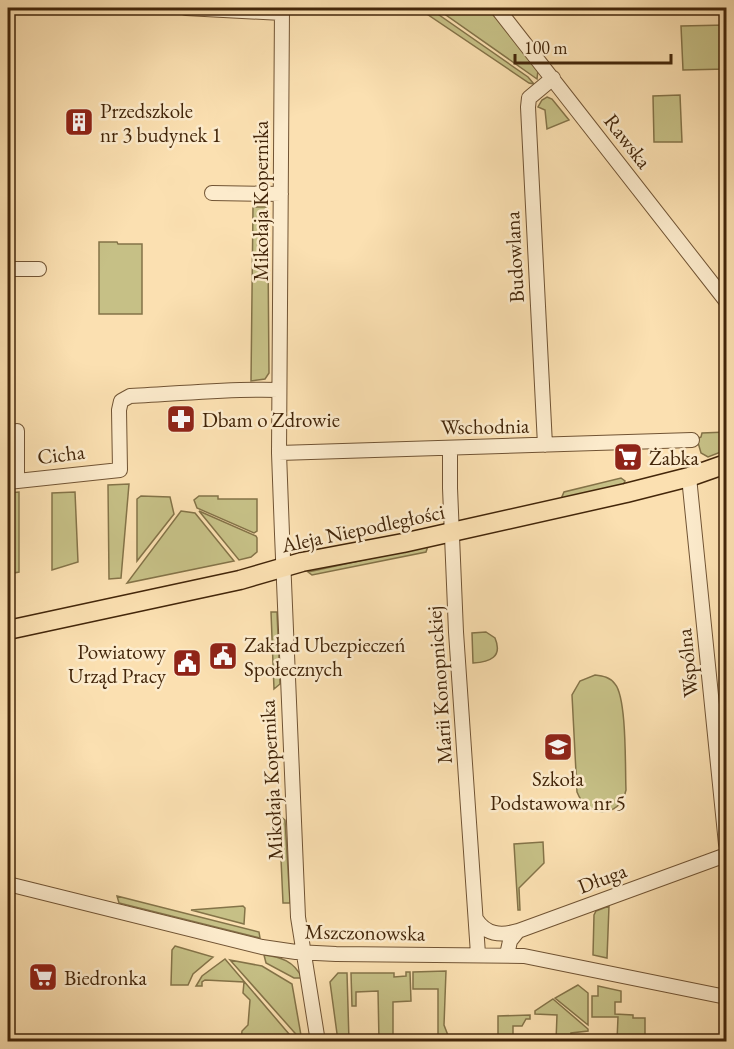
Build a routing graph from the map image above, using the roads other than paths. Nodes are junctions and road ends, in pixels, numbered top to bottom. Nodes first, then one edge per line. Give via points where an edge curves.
1 (186, 8) edge
2 (497, 8) edge
3 (282, 10) edge
4 (553, 78) junction
5 (212, 193) dead end
6 (281, 194) junction
7 (39, 268) dead end
8 (8, 269) edge
9 (726, 301) edge
10 (279, 390) junction
11 (17, 431) dead end
12 (692, 440) dead end
13 (545, 445) junction
14 (450, 448) junction
15 (279, 453) junction
16 (726, 464) edge
17 (689, 477) junction
18 (12, 481) edge
19 (452, 532) junction
20 (283, 568) junction
21 (8, 630) edge
22 (726, 844) edge
23 (726, 855) edge
24 (8, 884) edge
25 (476, 919) junction
26 (519, 932) junction
27 (303, 952) junction
28 (478, 954) junction
29 (507, 955) junction
30 (726, 997) edge
31 (318, 1041) edge

1 - 3 street, Mikołaja Kopernika
2 - 4 street, Rawska
3 - 6 street, Mikołaja Kopernika
4 - 9 street, Rawska
4 - 13 street, Budowlana via 530,98 528,107
5 - 6 street
6 - 10 street, Mikołaja Kopernika
7 - 8 street
10 - 15 street, Mikołaja Kopernika
10 - 18 street, Cicha via 228,389 130,396 121,401 119,410 120,470
11 - 18 street
12 - 13 street, Wschodnia
13 - 14 street, Wschodnia
14 - 15 street, Wschodnia
14 - 19 street, Marii Konopnickiej
15 - 20 street, Mikołaja Kopernika
16 - 17 main road, Aleja Niepodległości
17 - 19 main road, Aleja Niepodległości
17 - 22 street, Wspólna
19 - 20 main road, Aleja Niepodległości
19 - 25 street, Marii Konopnickiej
20 - 21 main road, Aleja Niepodległości
20 - 27 street, Mikołaja Kopernika
23 - 26 street, Długa
24 - 27 street, Mszczonowska via 246,944
25 - 26 street via 494,934
25 - 28 street, Marii Konopnickiej
26 - 29 street via 510,942
27 - 28 street, Mszczonowska
27 - 31 street, Mikołaja Kopernika
28 - 29 street, Mszczonowska
29 - 30 street, Mszczonowska via 541,958

